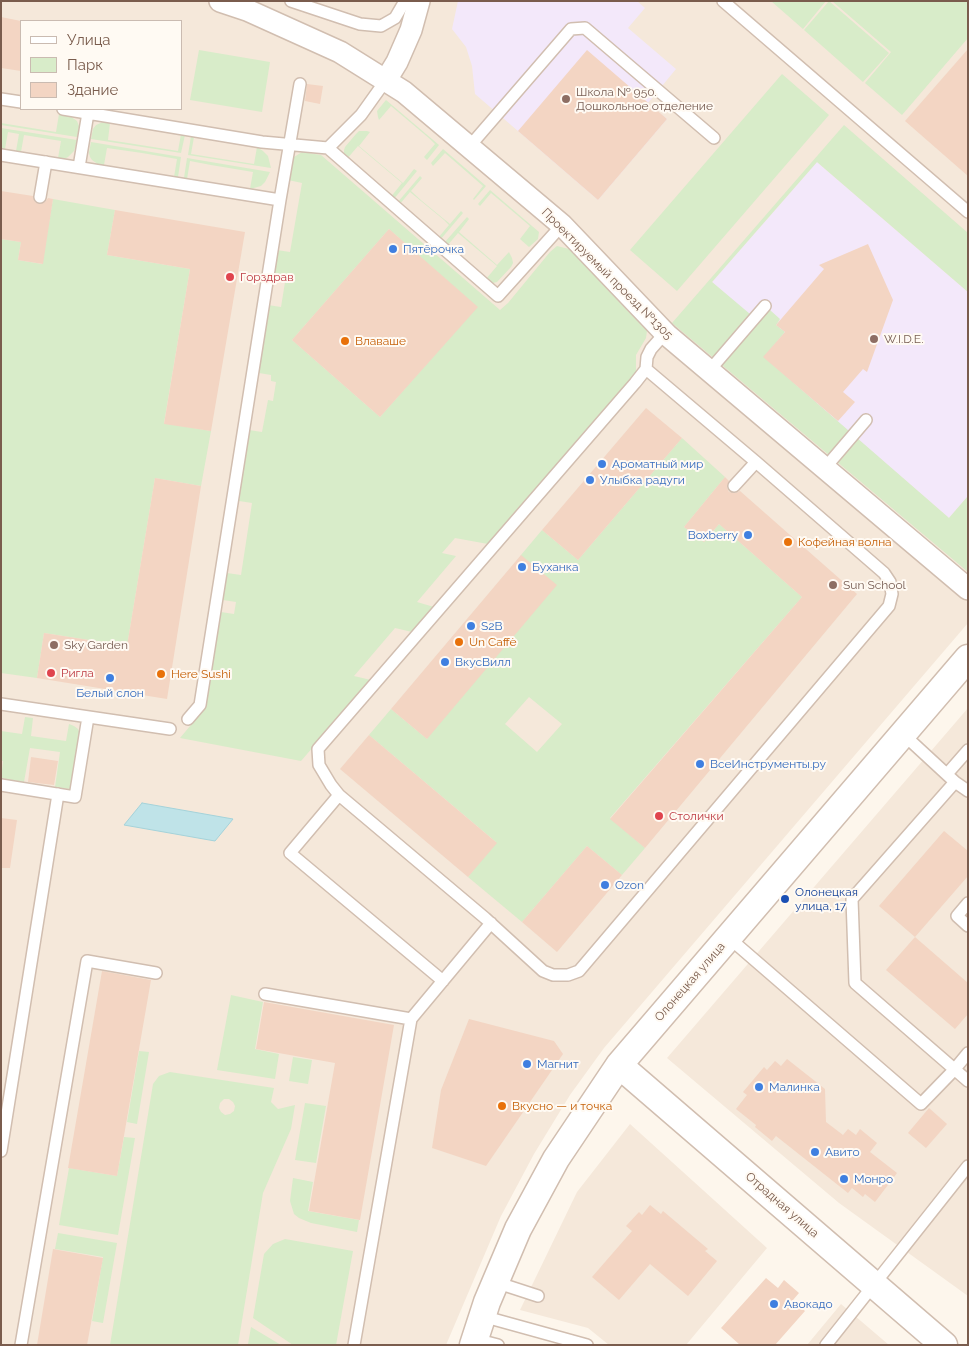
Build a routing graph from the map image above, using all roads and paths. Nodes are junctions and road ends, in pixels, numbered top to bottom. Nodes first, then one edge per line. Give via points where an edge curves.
1 (220, 1) edge
2 (291, 1) edge
3 (405, 1) edge
4 (419, 1) edge
5 (723, 1) edge
6 (386, 80) junction
7 (300, 84) dead end
8 (1, 99) edge
9 (20, 102) edge
10 (69, 110) edge
11 (88, 113) junction
12 (114, 113) edge
13 (714, 138) dead end
14 (289, 144) junction
15 (469, 147) junction
16 (328, 148) junction
17 (1, 155) edge
18 (46, 162) junction
19 (79, 168) junction
20 (40, 197) dead end
21 (280, 200) junction
22 (968, 212) edge
23 (562, 225) junction
24 (765, 306) dead end
25 (667, 336) junction
26 (646, 369) junction
27 (709, 370) junction
28 (866, 420) dead end
29 (756, 462) junction
30 (824, 468) junction
31 (734, 486) dead end
32 (968, 589) edge
33 (968, 658) edge
34 (1, 704) edge
35 (88, 717) junction
36 (188, 719) dead end
37 (170, 729) dead end
38 (903, 734) junction
39 (968, 750) edge
40 (951, 778) junction
41 (1, 785) edge
42 (968, 791) edge
43 (58, 794) junction
44 (339, 795) junction
45 (968, 902) edge
46 (491, 923) junction
47 (968, 926) edge
48 (728, 937) junction
49 (156, 973) dead end
50 (443, 981) junction
51 (265, 994) dead end
52 (411, 1019) junction
53 (968, 1052) edge
54 (619, 1066) junction
55 (954, 1070) junction
56 (968, 1081) edge
57 (1, 1151) edge
58 (968, 1166) edge
59 (495, 1282) junction
60 (873, 1284) junction
61 (538, 1296) dead end
62 (482, 1336) edge
63 (21, 1345) edge
64 (354, 1345) edge
65 (587, 1345) edge
66 (826, 1345) edge
67 (944, 1345) edge

1 - 6 street, Проектируемый проезд №1305 via 340,52
2 - 3 lane via 360,24 381,26 395,18
4 - 6 street via 411,30
5 - 22 lane
6 - 15 street, Проектируемый проезд №1305
6 - 16 lane via 361,115
7 - 14 lane
8 - 9 lane
10 - 11 lane
11 - 12 lane
11 - 19 lane
12 - 14 lane via 262,142
13 - 15 lane via 585,28 570,29
14 - 16 lane
14 - 21 lane
15 - 23 street, Проектируемый проезд №1305
16 - 23 lane via 498,296
17 - 18 lane
18 - 19 lane
18 - 20 lane
19 - 21 lane
21 - 36 lane via 200,705
23 - 25 street, Проектируемый проезд №1305
24 - 27 lane
25 - 26 lane via 651,348
25 - 27 street, Проектируемый проезд №1305
26 - 29 lane
26 - 44 lane via 318,749 319,765
27 - 30 street, Проектируемый проезд №1305
28 - 30 lane
29 - 31 lane
29 - 46 lane via 888,577 892,588 888,606 579,971 561,976 544,971
30 - 32 street, Проектируемый проезд №1305
33 - 38 street, Олонецкая улица
34 - 35 lane
35 - 37 lane
35 - 43 lane via 75,797
38 - 40 lane
38 - 48 street, Олонецкая улица
39 - 40 lane
40 - 42 lane
40 - 55 lane via 852,899 855,983
41 - 43 lane
43 - 57 lane
44 - 46 lane
44 - 50 lane via 290,854
45 - 47 lane via 956,916
46 - 50 lane
48 - 54 street, Олонецкая улица
48 - 55 lane via 921,1104
49 - 63 lane via 88,961
50 - 52 lane
51 - 52 lane
52 - 64 lane
53 - 55 lane
54 - 59 street, Олонецкая улица via 556,1159 518,1229
54 - 60 street, Отрадная улица
55 - 56 lane
58 - 60 lane
59 - 61 lane
59 - 62 street, Олонецкая улица
60 - 66 lane
60 - 67 street, Отрадная улица
62 - 65 lane

